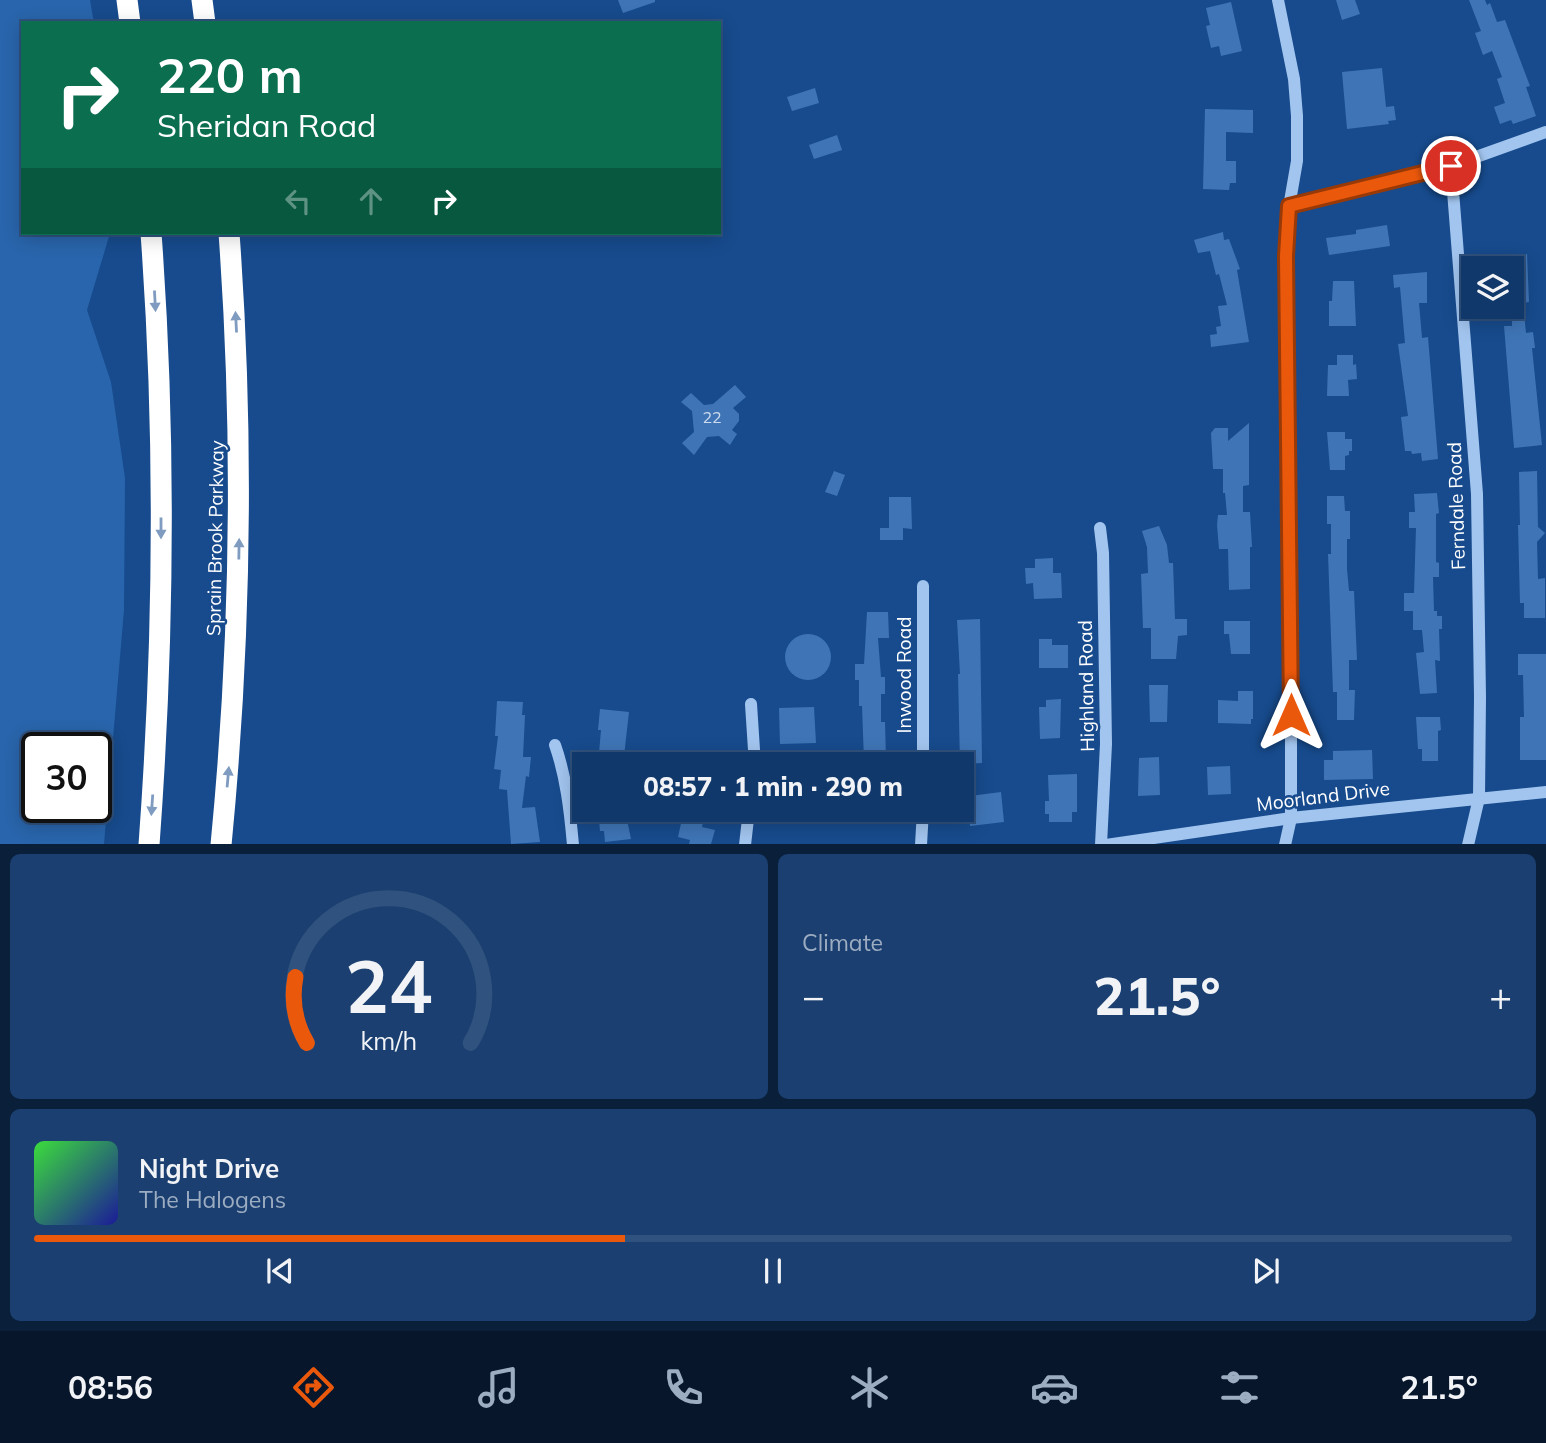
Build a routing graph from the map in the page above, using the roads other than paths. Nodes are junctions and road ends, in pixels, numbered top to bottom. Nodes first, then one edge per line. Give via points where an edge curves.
1 (127, 0) edge
2 (201, 0) edge
3 (1278, 0) edge
4 (130, 21) edge
5 (205, 21) edge
6 (1546, 132) edge
7 (1451, 166) junction
8 (1289, 206) junction
9 (150, 235) edge
10 (229, 235) edge
11 (1100, 528) dead end
12 (923, 586) dead end
13 (751, 704) dead end
14 (555, 745) dead end
15 (754, 752) edge
16 (923, 752) edge
17 (1546, 792) edge
18 (1479, 798) junction
19 (1290, 818) junction
20 (748, 822) edge
21 (922, 822) edge
22 (149, 844) edge
23 (221, 844) edge
24 (573, 844) edge
25 (745, 844) edge
26 (921, 844) edge
27 (1103, 844) edge
28 (1110, 844) edge
29 (1285, 844) edge
30 (1468, 844) edge

1 - 4 highway
2 - 5 highway
3 - 8 street via 1297,116 1297,161
6 - 7 street
7 - 8 street
7 - 18 street, Ferndale Road via 1477,494
8 - 19 street
9 -> 22 highway via 161,526
23 -> 10 highway, Sprain Brook Parkway via 234,678 240,509
11 - 27 street, Highland Road via 1106,744
12 - 16 street, Inwood Road
13 - 15 street
14 - 24 street
17 - 18 street, Moorland Drive
18 - 19 street, Moorland Drive
18 - 30 street, Ferndale Road
19 - 28 street, Moorland Drive
19 - 29 street
20 - 25 street
21 - 26 street

